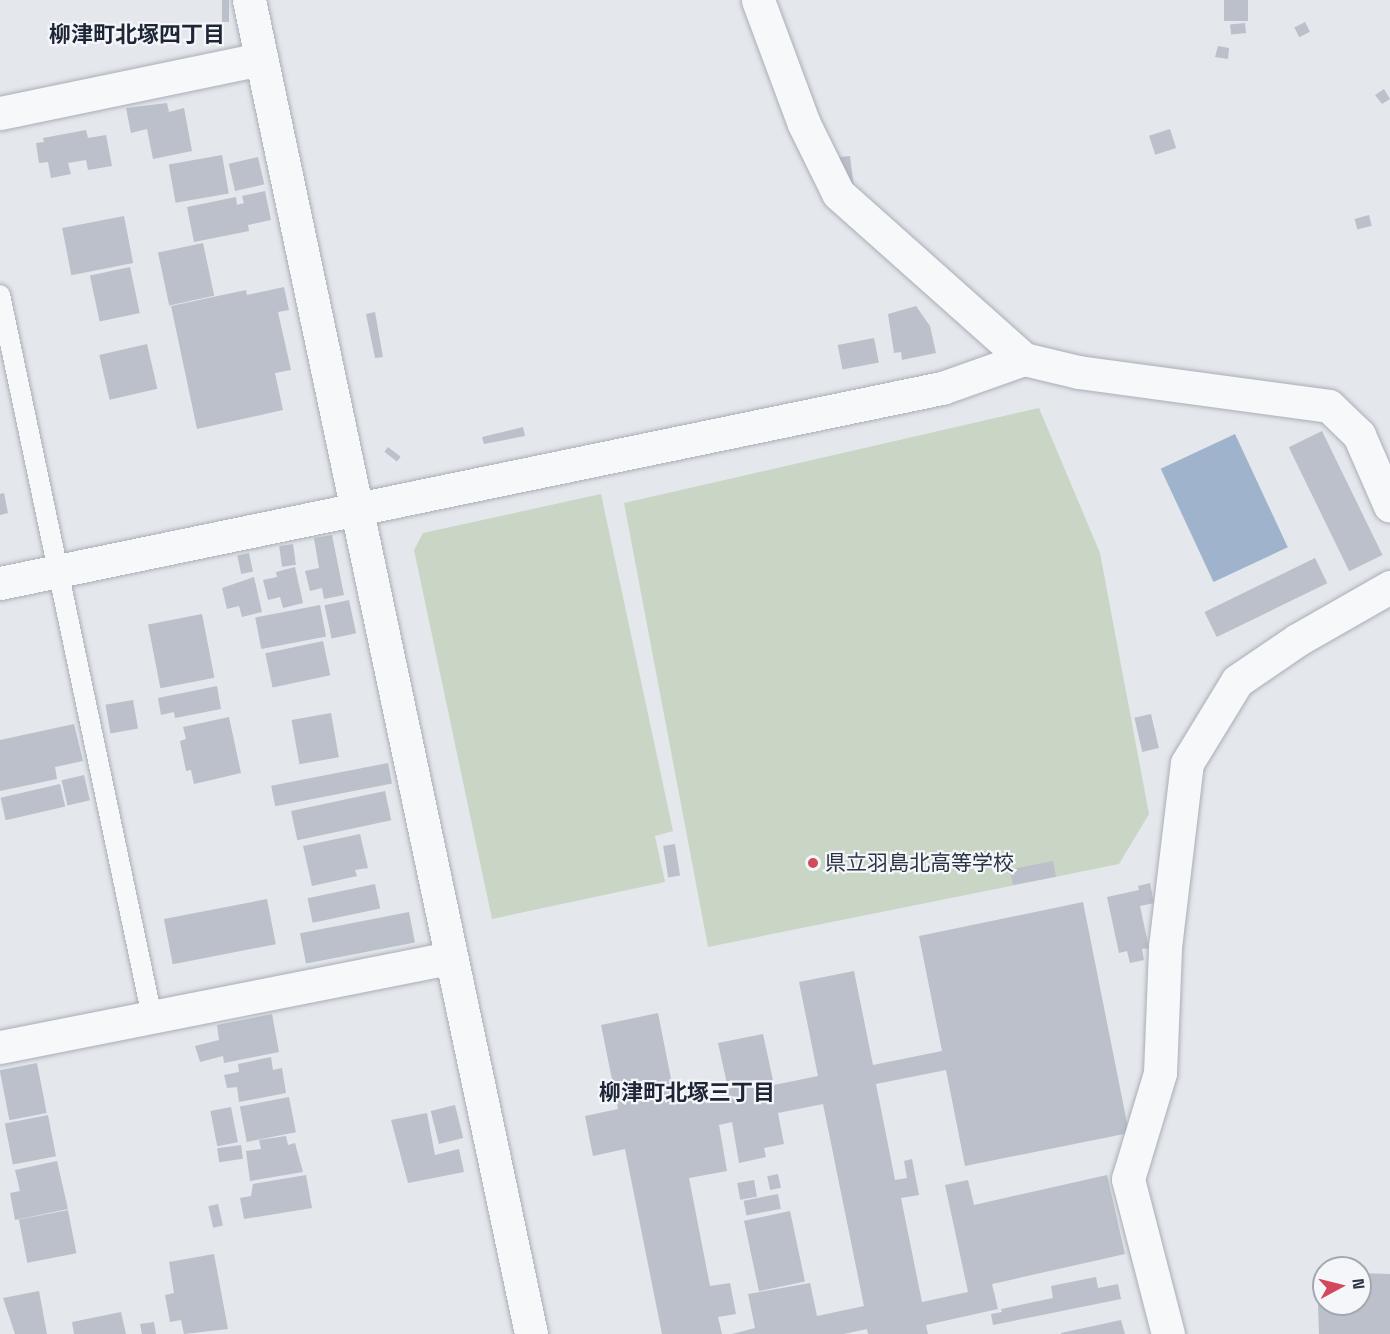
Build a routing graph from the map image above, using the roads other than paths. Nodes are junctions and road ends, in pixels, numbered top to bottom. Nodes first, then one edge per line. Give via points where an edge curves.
1 (249, 0) edge
2 (758, 0) edge
3 (261, 59) junction
4 (0, 113) edge
5 (0, 295) edge
6 (1024, 359) junction
7 (1390, 506) edge
8 (358, 512) junction
9 (56, 572) junction
10 (0, 583) edge
11 (1390, 587) edge
12 (450, 958) junction
13 (152, 1017) junction
14 (0, 1047) edge
15 (531, 1334) edge
16 (1168, 1334) edge

1 - 3 street
2 - 6 street via 804,124 838,193
3 - 4 street
3 - 8 street
5 - 9 lane
6 - 7 street via 1077,372 1329,406 1359,435
6 - 8 street via 942,388
8 - 9 street
8 - 12 street
9 - 10 street
9 - 13 lane
11 - 16 street via 1297,640 1238,681 1186,763 1165,946 1160,1073 1128,1179
12 - 13 street
12 - 15 street
13 - 14 street

